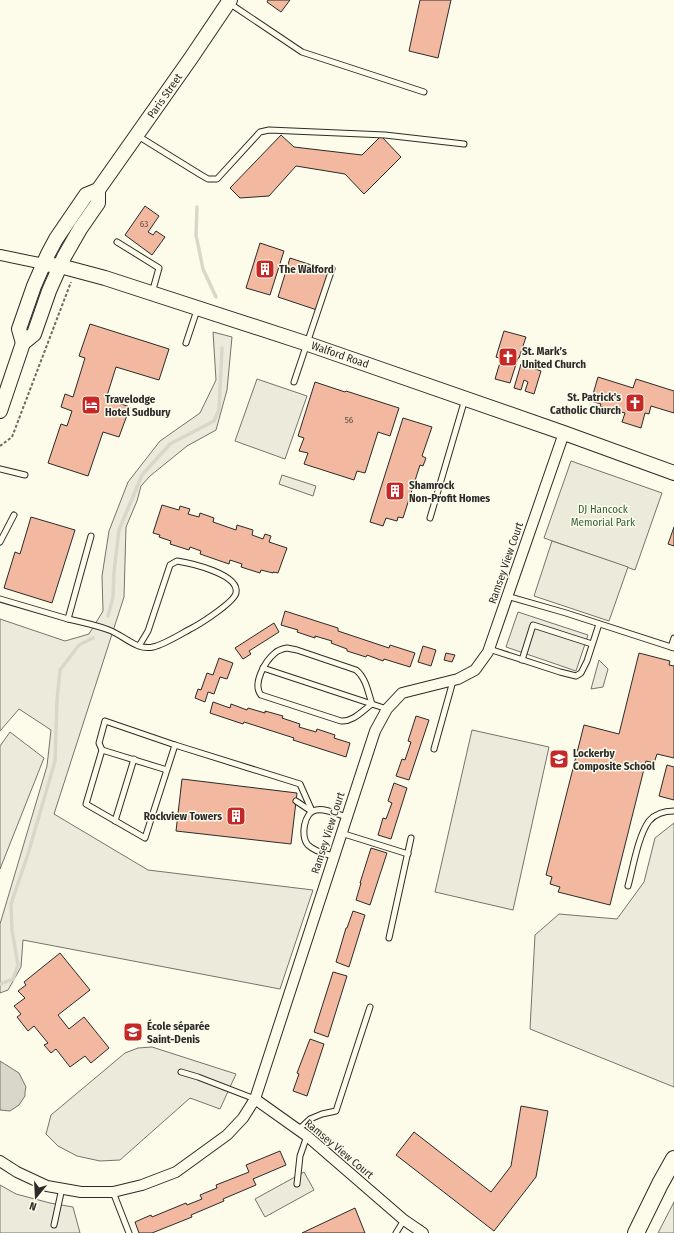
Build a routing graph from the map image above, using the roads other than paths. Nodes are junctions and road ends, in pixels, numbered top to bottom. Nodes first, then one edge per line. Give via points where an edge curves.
1 (229, 1) edge
2 (424, 92) dead end
3 (137, 135) junction
4 (464, 144) dead end
5 (98, 190) junction
6 (117, 242) dead end
7 (0, 256) edge
8 (44, 264) junction
9 (60, 266) junction
10 (332, 269) dead end
11 (152, 294) junction
12 (198, 308) junction
13 (22, 343) junction
14 (186, 343) dead end
15 (308, 344) junction
16 (294, 382) dead end
17 (465, 398) junction
18 (0, 412) edge
19 (564, 433) junction
20 (0, 469) edge
21 (674, 473) edge
22 (25, 475) dead end
23 (14, 515) dead end
24 (430, 518) dead end
25 (91, 536) dead end
26 (0, 542) edge
27 (507, 596) junction
28 (0, 599) edge
29 (68, 619) junction
30 (599, 624) junction
31 (674, 638) edge
32 (592, 644) junction
33 (139, 646) junction
34 (673, 648) edge
35 (489, 649) junction
36 (522, 660) junction
37 (263, 668) junction
38 (453, 680) junction
39 (372, 704) junction
40 (387, 709) junction
41 (175, 745) junction
42 (434, 748) dead end
43 (102, 750) junction
44 (134, 759) junction
45 (167, 770) junction
46 (296, 801) dead end
47 (312, 811) junction
48 (674, 811) edge
49 (346, 817) junction
50 (115, 821) junction
51 (341, 833) junction
52 (411, 838) dead end
53 (408, 854) junction
54 (333, 856) junction
55 (628, 886) dead end
56 (389, 938) dead end
57 (370, 1007) dead end
58 (181, 1072) dead end
59 (255, 1099) junction
60 (298, 1130) junction
61 (307, 1136) junction
62 (674, 1159) edge
63 (0, 1161) edge
64 (297, 1184) dead end
65 (62, 1188) junction
66 (112, 1192) junction
67 (404, 1220) junction
68 (54, 1225) dead end
69 (129, 1233) edge
70 (396, 1233) edge
71 (423, 1233) edge
72 (636, 1233) edge

1 - 2 lane via 302,52
1 - 3 street, Paris Street
3 - 4 lane via 208,179 217,179 260,132 269,130 385,135
3 - 5 street, Paris Street
5 - 8 street, Paris Street via 86,195 56,239
5 - 9 street, Paris Street via 98,203 69,247
6 - 11 lane via 159,268
7 - 8 street, Walford Road
8 - 9 street, Walford Road
8 - 13 street, Paris Street via 18,329
9 - 11 street, Walford Road
9 - 13 street, Paris Street via 34,334
10 - 15 lane
11 - 12 street, Walford Road
12 - 14 lane
12 - 15 street, Walford Road
13 - 18 street, Paris Street
15 - 16 lane
15 - 17 street, Walford Road
17 - 19 street, Walford Road
17 - 24 lane
19 - 21 street, Walford Road
19 - 27 street, Ramsey View Court
20 - 22 lane
23 - 26 lane
25 - 29 lane
27 - 30 lane
27 - 35 street, Ramsey View Court
28 - 29 lane
29 - 33 lane via 110,630
30 - 32 lane
30 - 34 lane
31 - 34 lane
32 - 36 lane via 581,673 576,676
32 - 36 lane via 533,625
33 - 33 lane via 153,648 204,621 233,600 236,586 230,579 188,562 177,561 170,565 148,631
35 - 36 lane
35 - 38 street, Ramsey View Court via 475,670
37 - 39 lane
37 - 39 lane via 279,650 286,648 304,652 356,670 365,680
37 - 39 lane via 257,687 267,698 341,722 352,720
38 - 40 street, Ramsey View Court via 402,693
38 - 42 lane
39 - 40 lane
40 - 49 street, Ramsey View Court via 374,730
41 - 43 lane via 106,722 99,743
41 - 45 lane
41 - 47 lane via 300,784
43 - 44 lane
43 - 50 lane via 86,804
44 - 45 lane
44 - 50 lane
45 - 50 lane via 145,838
46 - 47 lane
47 - 49 lane via 326,811
47 - 54 lane via 307,818 305,841 309,846
48 - 55 lane via 664,812 650,820 641,835
49 - 51 street, Ramsey View Court
51 - 53 lane
51 - 54 street, Ramsey View Court
52 - 53 lane
53 - 56 lane
54 - 59 street, Ramsey View Court
57 - 60 lane via 336,1111 310,1119
58 - 59 lane
59 - 60 street, Ramsey View Court
59 - 66 street via 227,1136 176,1172 142,1185
60 - 61 street, Ramsey View Court
61 - 64 lane via 300,1156
61 - 67 street, Ramsey View Court
62 - 72 main road
63 - 65 street via 47,1186
65 - 66 street via 81,1192
65 - 68 lane
66 - 69 lane
67 - 70 lane
67 - 71 street, Ramsey View Court

